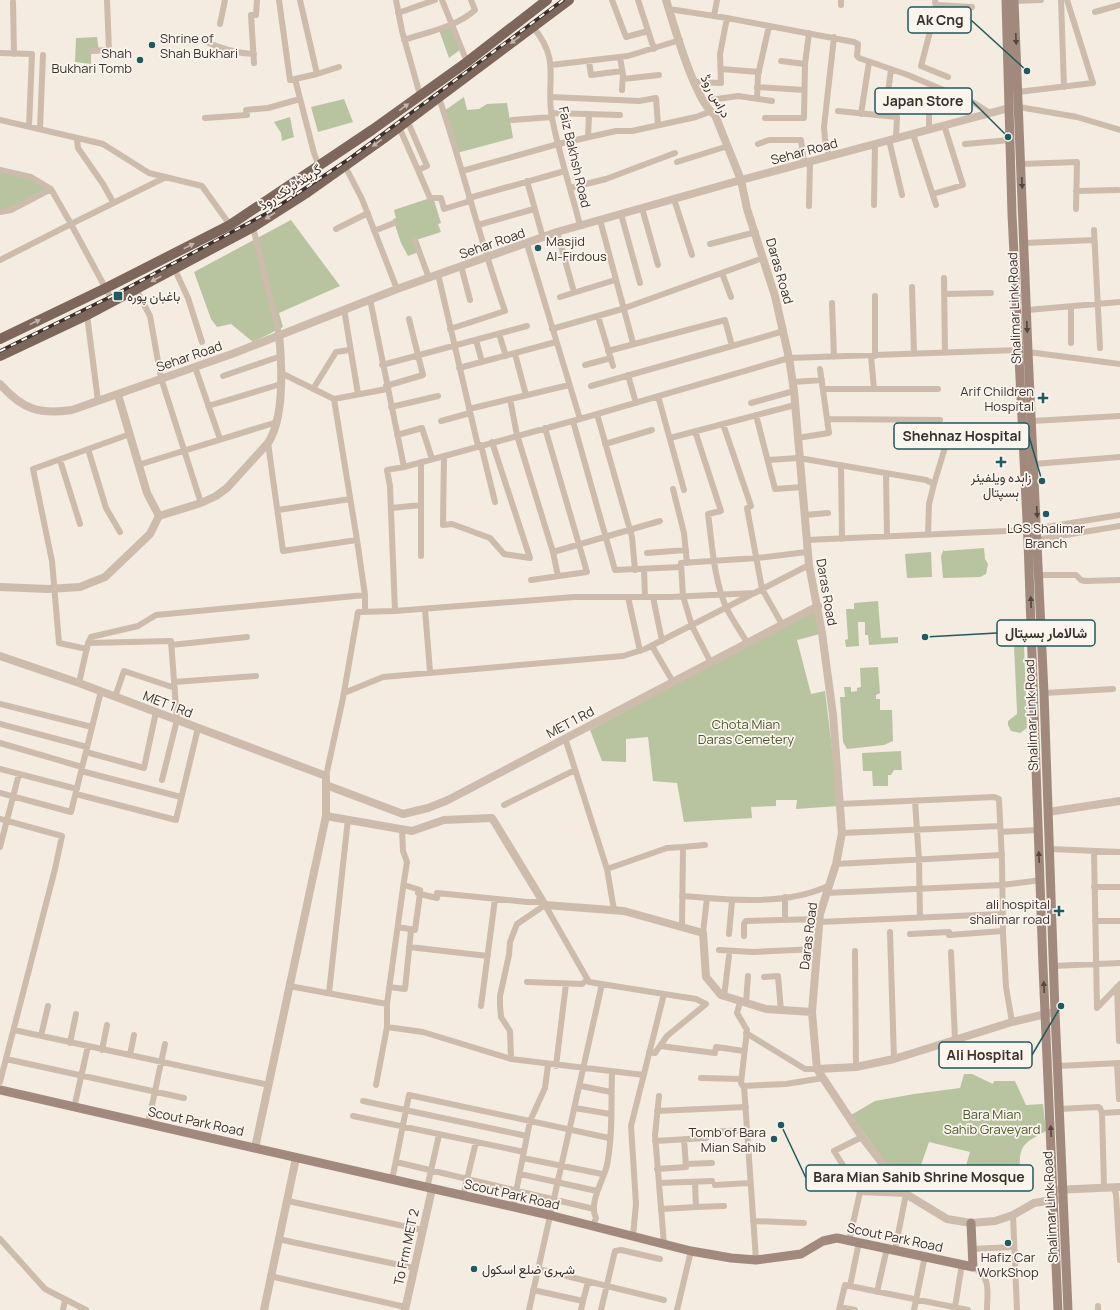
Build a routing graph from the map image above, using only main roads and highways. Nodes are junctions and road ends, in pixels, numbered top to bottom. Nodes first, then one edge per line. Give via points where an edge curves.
1 (547, 0) edge
2 (569, 0) edge
3 (1012, 0) edge
4 (1014, 107) junction
5 (1012, 214) junction
6 (1023, 214) junction
7 (0, 339) edge
8 (1024, 351) junction
9 (0, 356) edge
10 (1035, 748) junction
11 (1046, 748) junction
12 (0, 1090) edge
13 (1058, 1195) junction
14 (971, 1223) road end
15 (1058, 1310) edge
16 (1068, 1310) edge

7 -> 1 main road, گرینڈ ٹرنک روڈ via 230,224 319,166 467,62
2 -> 9 main road, گرینڈ ٹرنک روڈ via 345,166 253,227 113,302
3 - 4 main road, Shalimar Link Road
3 -> 4 main road, Shalimar Link Road via 1018,92
4 - 5 main road, Shalimar Link Road via 1010,140
4 -> 6 main road, Shalimar Link Road via 1021,164
5 - 6 main road
5 - 8 main road, Shalimar Link Road
6 -> 8 main road, Shalimar Link Road via 1027,310
10 -> 8 main road, Shalimar Link Road via 1023,430
8 -> 11 main road, Shalimar Link Road via 1032,421
10 - 11 main road
13 -> 10 main road, Shalimar Link Road via 1045,1013
11 - 13 main road, Shalimar Link Road via 1058,1066
12 - 14 main road, Scout Park Road via 549,1215 691,1251 731,1258 756,1260 801,1254 830,1238 837,1238 973,1267
13 - 15 main road, Shalimar Link Road
13 - 16 main road, Shalimar Link Road

